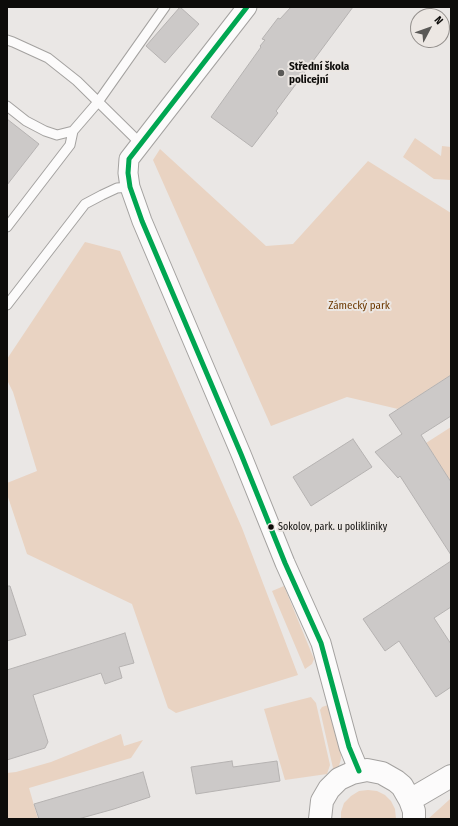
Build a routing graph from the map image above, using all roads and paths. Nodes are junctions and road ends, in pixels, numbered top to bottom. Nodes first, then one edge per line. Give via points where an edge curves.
1 (166, 7) edge
2 (247, 7) edge
3 (7, 40) edge
4 (98, 102) junction
5 (7, 106) edge
6 (73, 131) junction
7 (140, 144) junction
8 (130, 187) junction
9 (7, 227) edge
10 (7, 305) edge
11 (359, 771) junction
12 (451, 776) edge
13 (412, 809) edge
14 (320, 819) edge

1 - 4 lane
2 - 7 street
3 - 4 lane via 48,58
4 - 6 lane
4 - 7 lane
5 - 6 lane via 26,121 45,131 57,135
6 - 9 lane via 70,145
7 - 8 street via 129,159
8 - 10 lane via 117,188 85,204
8 - 11 street via 290,575 321,643 349,747
11 - 13 street via 375,771 390,776 402,786
11 - 14 street via 339,779 329,789 322,801
12 - 13 street

